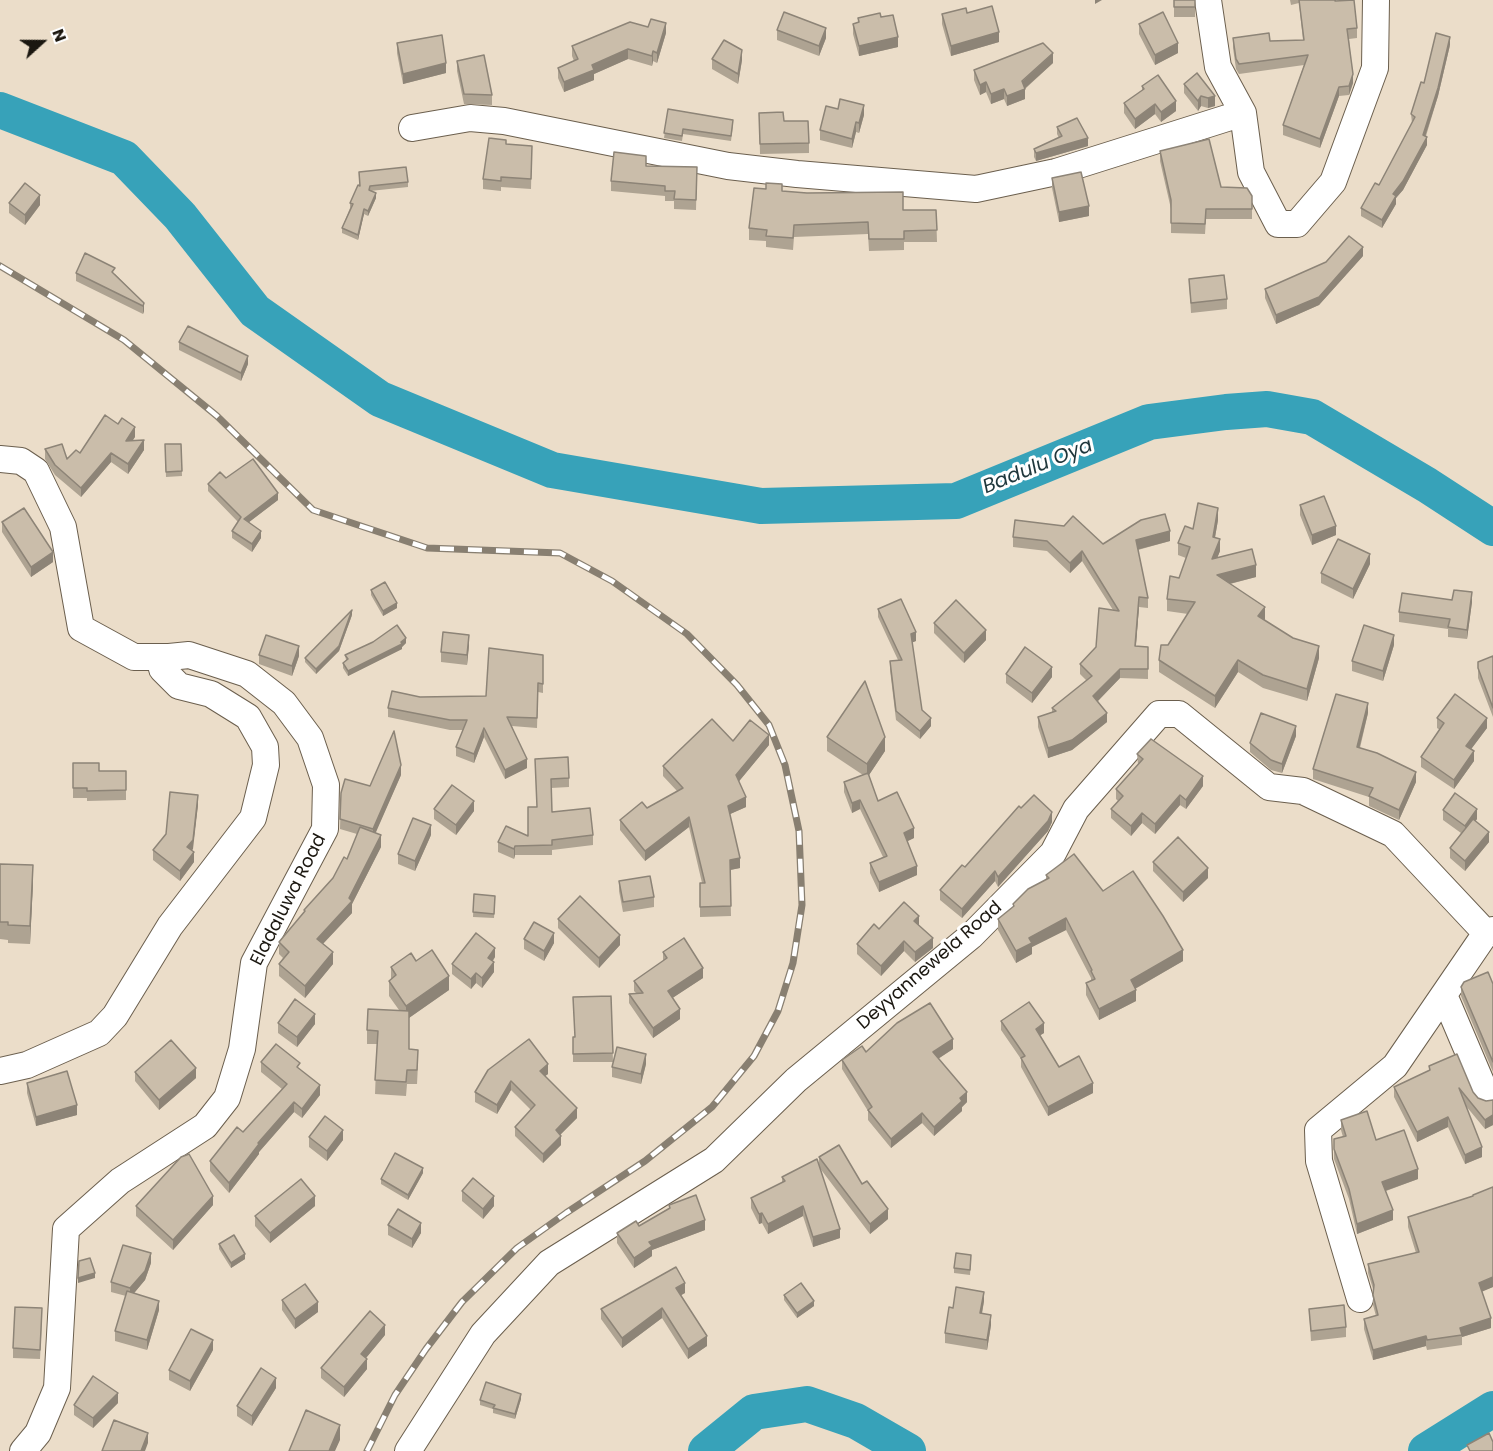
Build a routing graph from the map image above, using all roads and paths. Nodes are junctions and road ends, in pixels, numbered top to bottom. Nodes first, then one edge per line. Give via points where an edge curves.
1 (1208, 0) edge
2 (1376, 0) edge
3 (1243, 113) junction
4 (412, 128) dead end
5 (0, 459) edge
6 (169, 657) junction
7 (1490, 931) edge
8 (1444, 995) junction
9 (0, 1071) edge
10 (1487, 1096) dead end
11 (1360, 1299) dead end
12 (23, 1451) edge
13 (408, 1451) edge

1 - 3 street via 1218,67
2 - 3 street via 1375,68 1333,182 1297,224 1278,224 1251,172
3 - 4 street via 1056,172 976,189 728,166 504,121 470,118
5 - 6 street, Eladaluwa Road via 21,461 36,471 59,518 81,628 134,657
6 - 9 street via 162,669 179,686 211,694 248,717 265,747 266,765 253,818 170,926 115,1016 99,1033 27,1065
6 - 12 street, Eladaluwa Road via 189,655 247,674 284,703 310,738 326,785 326,829 254,963 243,1049 227,1098 205,1126 120,1180 66,1229 57,1388 38,1433
7 - 8 street
7 - 13 street, Deyyannewela Road via 1393,834 1303,791 1269,787 1179,714 1160,714 1076,809 1053,853 971,936 795,1080 714,1160 549,1263 483,1334
8 - 10 street
8 - 11 street via 1395,1066 1318,1130 1319,1161

